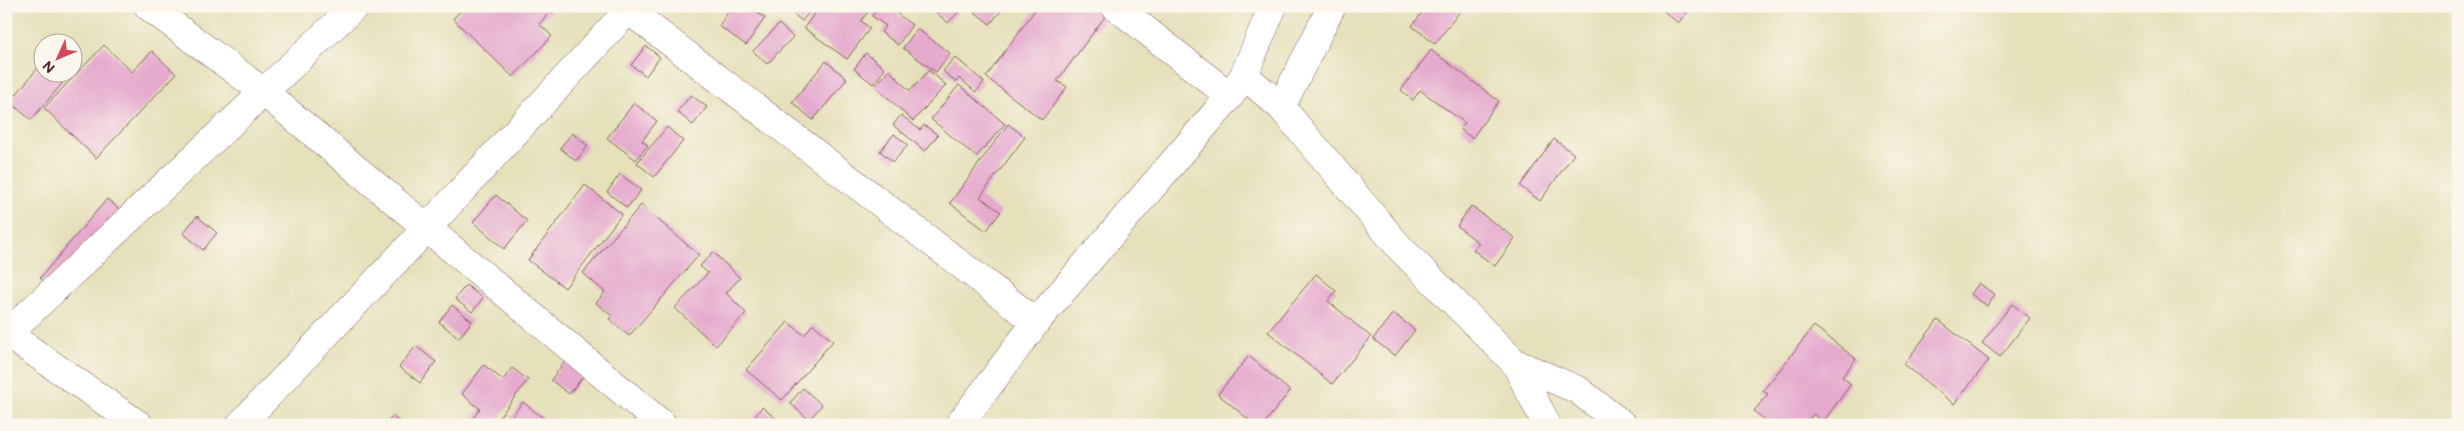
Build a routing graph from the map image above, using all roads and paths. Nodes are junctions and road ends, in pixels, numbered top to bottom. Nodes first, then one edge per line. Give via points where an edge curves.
1 (148, 6) edge
2 (355, 6) edge
3 (1115, 6) edge
4 (1273, 6) edge
5 (1332, 6) edge
6 (628, 8) edge
7 (1237, 85) junction
8 (265, 93) junction
9 (1281, 107) junction
10 (427, 228) junction
11 (1036, 322) junction
12 (6, 334) edge
13 (1514, 363) junction
14 (984, 394) junction
15 (139, 425) edge
16 (240, 425) edge
17 (663, 425) edge
18 (959, 425) edge
19 (975, 425) edge
20 (1547, 425) edge
21 (1624, 425) edge

1 - 8 street
2 - 8 street
3 - 7 street
4 - 7 street
5 - 9 street
6 - 10 street
6 - 11 street
7 - 9 street
7 - 11 street
8 - 10 street
8 - 12 street
9 - 13 street via 1400,248
10 - 16 street
10 - 17 street
11 - 14 street
12 - 15 street
13 - 20 street
13 - 21 street via 1578,390
14 - 18 street
14 - 19 street

